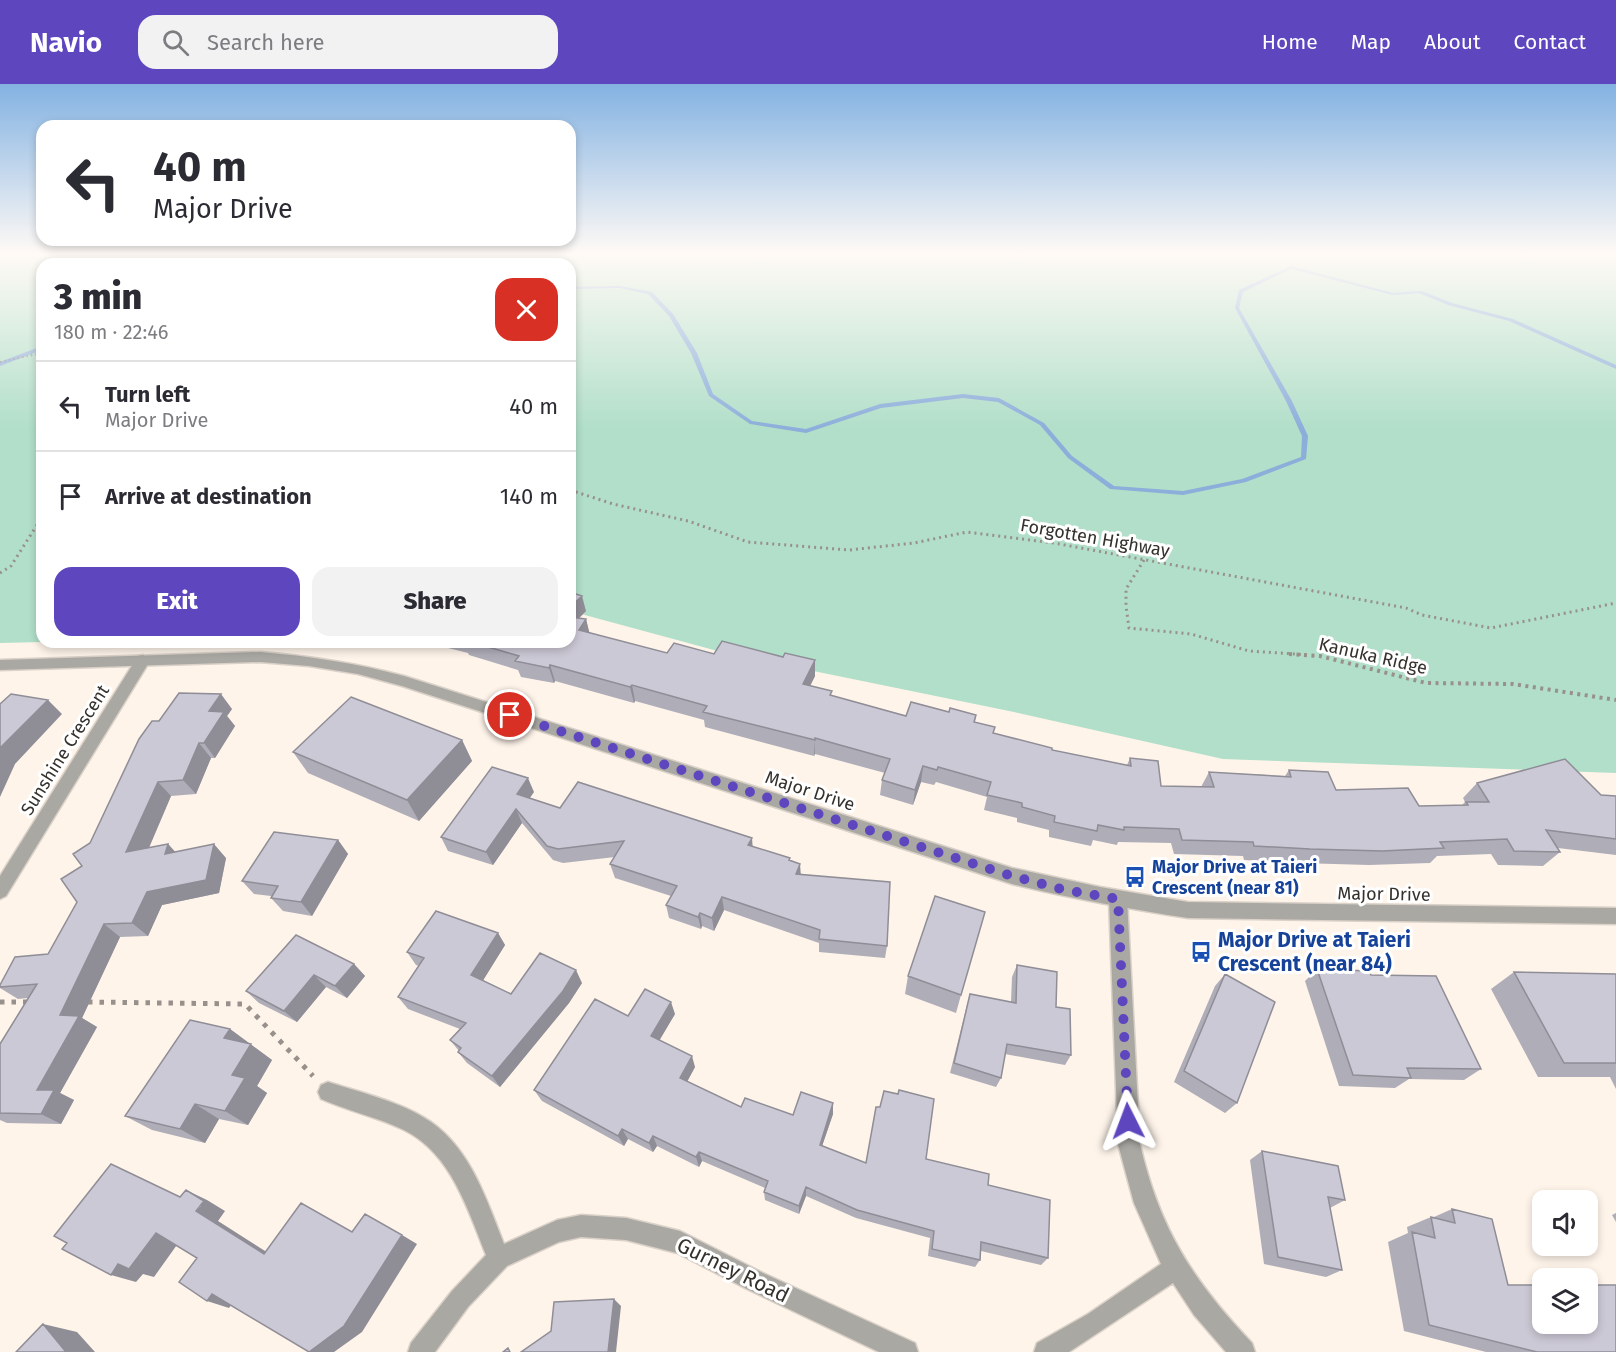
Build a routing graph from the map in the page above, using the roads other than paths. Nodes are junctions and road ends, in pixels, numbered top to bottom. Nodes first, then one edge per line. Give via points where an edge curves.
1 (143, 660) junction
2 (0, 665) edge
3 (0, 891) edge
4 (1118, 899) junction
5 (1616, 916) edge
6 (328, 1092) road end
7 (499, 1258) junction
8 (1175, 1268) junction
9 (420, 1352) edge
10 (906, 1352) edge
11 (1046, 1352) edge
12 (1243, 1352) edge

1 - 2 street, Major Drive
1 - 3 street, Sunshine Crescent
1 - 4 street, Major Drive via 260,657 358,669 1012,876
4 - 5 street, Major Drive via 1199,910
4 - 8 street via 1129,1144 1144,1201
6 - 7 street via 422,1129 449,1152
7 - 9 street, Gurney Road via 460,1299
7 - 10 street, Gurney Road via 557,1231 581,1226 626,1229 680,1242
8 - 11 street
8 - 12 street

